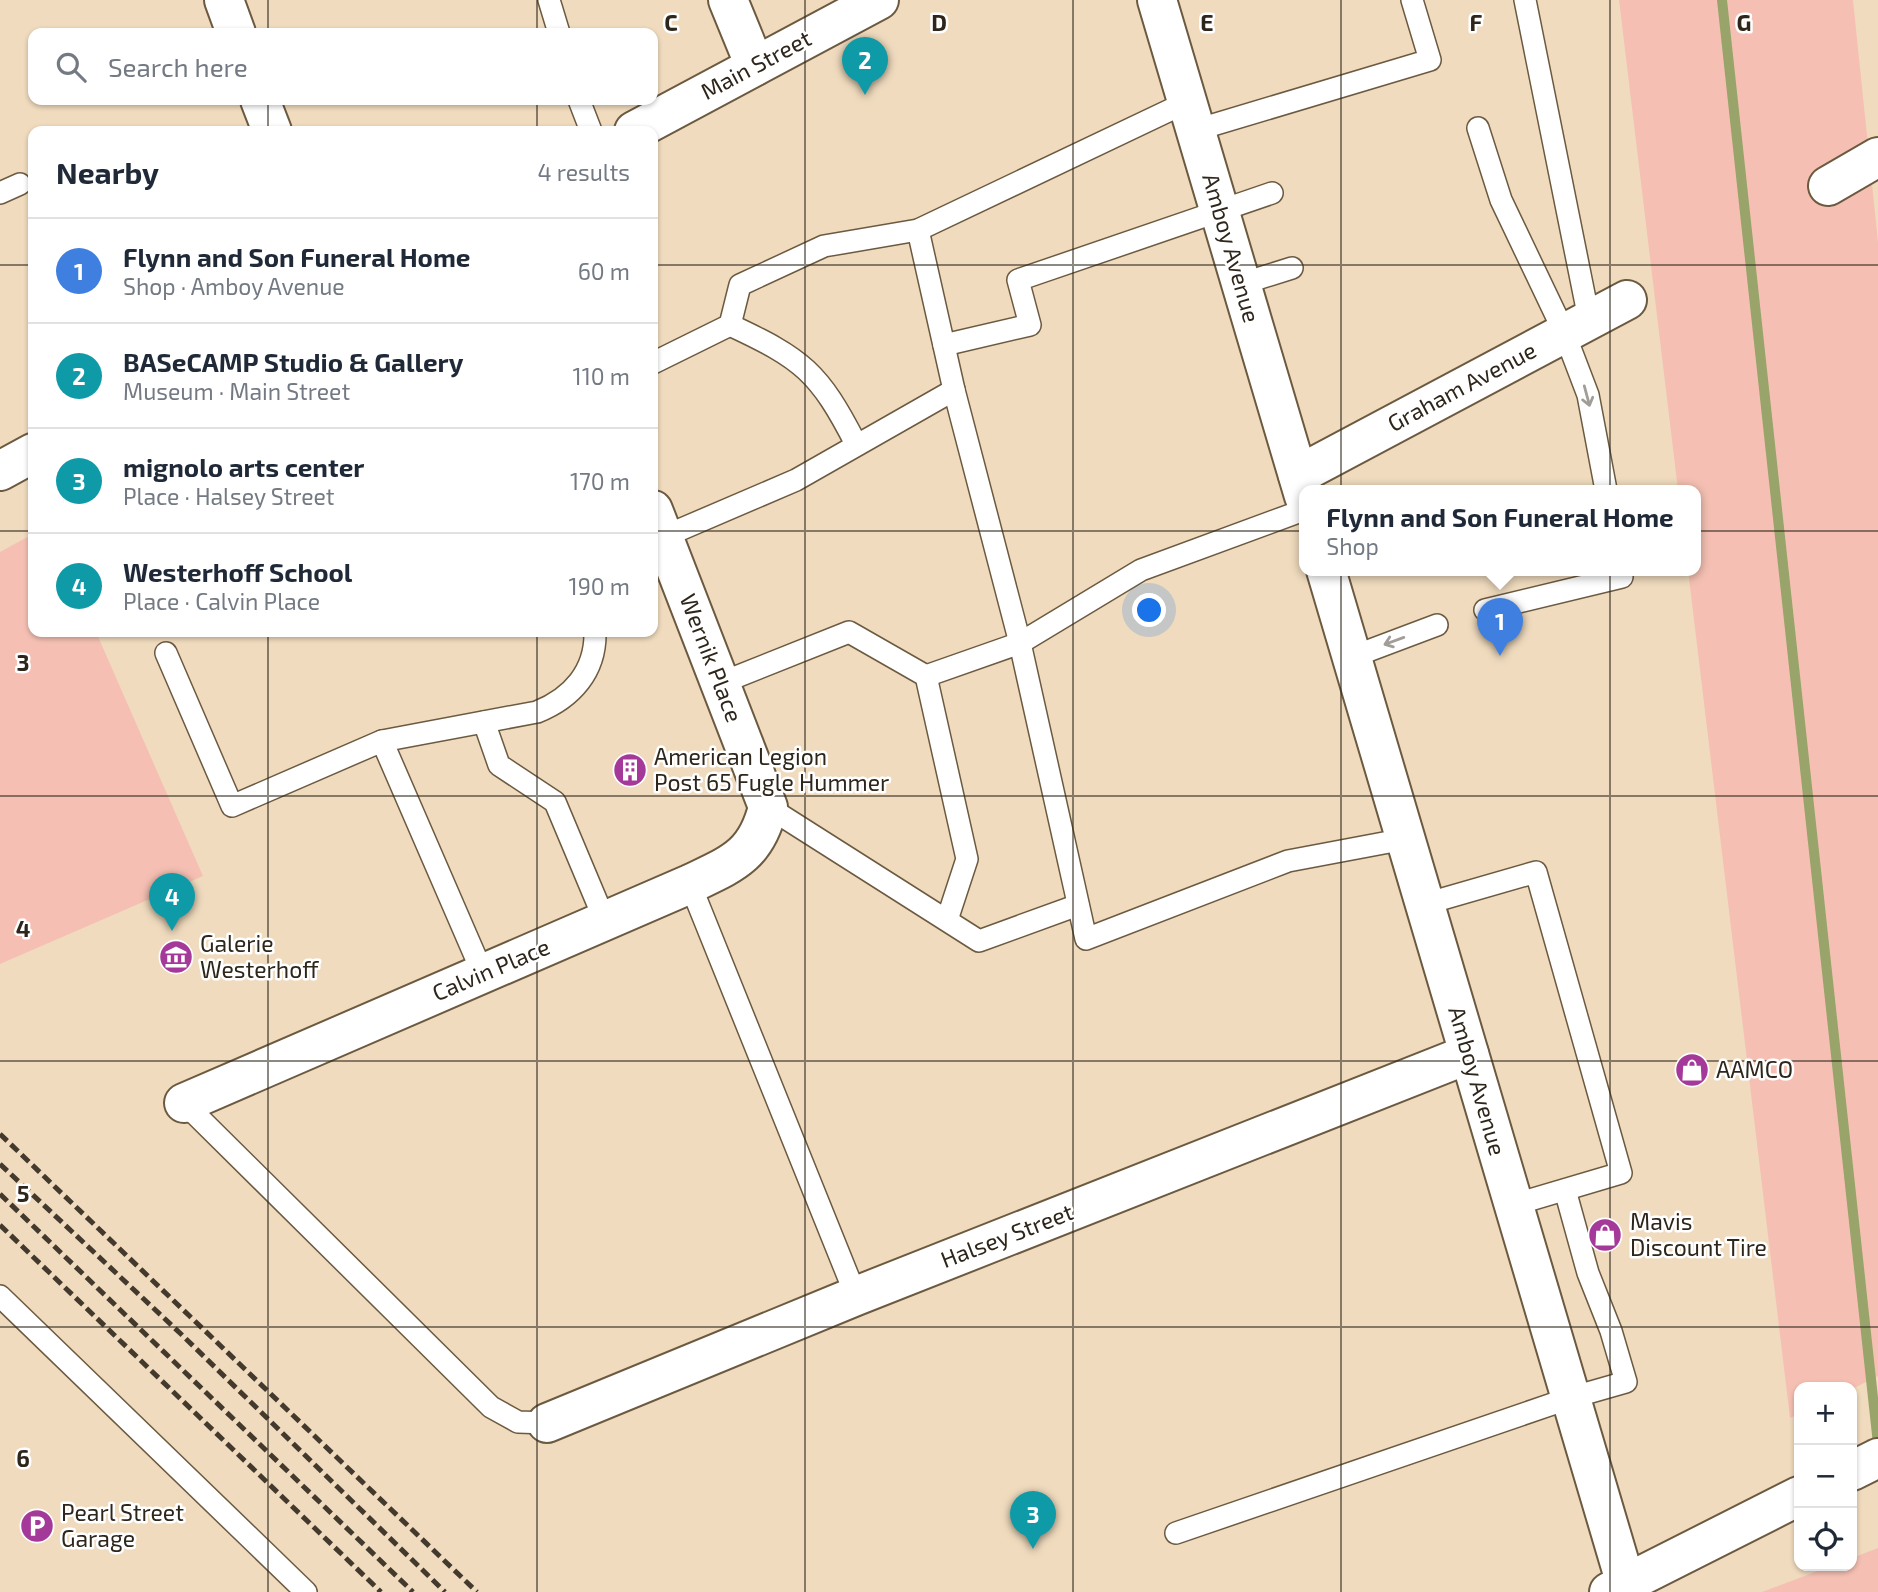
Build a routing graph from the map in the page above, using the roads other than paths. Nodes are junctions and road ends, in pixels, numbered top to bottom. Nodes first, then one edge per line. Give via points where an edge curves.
1 (224, 0) edge
2 (549, 0) edge
3 (728, 0) edge
4 (879, 0) edge
5 (1157, 0) edge
6 (1412, 0) edge
7 (1525, 0) edge
8 (234, 28) edge
9 (557, 28) edge
10 (754, 66) junction
11 (262, 105) edge
12 (581, 105) edge
13 (1192, 116) junction
14 (270, 126) edge
15 (589, 126) edge
16 (643, 126) edge
17 (1478, 128) dead end
18 (1878, 157) edge
19 (20, 184) dead end
20 (1828, 186) dead end
21 (1272, 192) dead end
22 (0, 193) edge
23 (1219, 209) junction
24 (918, 230) junction
25 (1292, 268) dead end
26 (1241, 284) junction
27 (1627, 300) dead end
28 (730, 326) junction
29 (1577, 326) junction
30 (944, 345) junction
31 (658, 361) edge
32 (954, 390) junction
33 (856, 444) junction
34 (28, 456) edge
35 (0, 471) edge
36 (1299, 485) edge
37 (1317, 485) edge
38 (1605, 485) edge
39 (1299, 495) edge
40 (658, 524) edge
41 (1328, 576) edge
42 (1622, 576) edge
43 (1485, 610) dead end
44 (1437, 625) dead end
45 (594, 637) edge
46 (1020, 643) junction
47 (166, 653) dead end
48 (1352, 657) junction
49 (926, 676) junction
50 (720, 683) junction
51 (484, 722) junction
52 (382, 741) junction
53 (768, 807) junction
54 (1405, 839) junction
55 (690, 884) junction
56 (1425, 904) junction
57 (1077, 905) junction
58 (947, 920) junction
59 (605, 921) junction
60 (483, 974) junction
61 (1469, 1054) junction
62 (184, 1102) joint
63 (1565, 1190) junction
64 (1513, 1205) junction
65 (0, 1296) edge
66 (856, 1296) junction
67 (1570, 1398) junction
68 (547, 1423) joint
69 (1878, 1458) edge
70 (1857, 1468) edge
71 (1794, 1498) edge
72 (1177, 1533) dead end
73 (1621, 1588) edge
74 (306, 1592) edge

1 - 8 street
2 - 9 lane
3 - 10 street
4 - 10 street, Main Street
5 - 13 street, Amboy Avenue
6 - 13 lane via 1430,60
7 - 29 lane
10 - 16 street, Main Street
11 - 14 street
12 - 15 lane
13 - 23 street, Amboy Avenue
13 - 24 lane
17 - 29 lane via 1501,200
18 - 20 street
19 - 22 lane
21 - 23 lane
23 - 26 street, Amboy Avenue
23 - 30 lane via 1018,280 1030,325
24 - 28 lane via 824,246 740,285
24 - 30 lane
25 - 26 lane
26 - 36 street, Amboy Avenue
27 - 29 street, Graham Avenue
28 - 31 lane
28 - 33 lane via 788,354 813,373
29 - 37 street, Graham Avenue
29 -> 38 lane
30 - 32 lane
32 - 33 lane
32 - 46 lane
33 - 40 lane via 796,480
34 - 35 street
39 - 46 lane via 1142,570
40 - 50 street, Wernik Place
41 - 48 street, Amboy Avenue
42 - 43 lane
44 -> 48 lane
45 - 51 lane via 591,664 568,695 537,712
46 - 49 lane
46 - 57 lane
47 - 52 lane via 232,806
48 - 54 street, Amboy Avenue
49 - 50 lane via 849,632
49 - 58 lane via 967,859
50 - 53 street, Wernik Place
51 - 52 lane
51 - 59 lane via 499,765 555,802
52 - 60 lane
53 - 55 street, Calvin Place via 756,842 741,857
53 - 58 lane
54 - 56 street, Amboy Avenue
54 - 57 lane via 1288,861 1086,939
55 - 59 street, Calvin Place
55 - 66 lane
56 - 61 street, Amboy Avenue
56 - 63 lane via 1536,872 1621,1173
57 - 58 lane via 979,940
59 - 60 street, Calvin Place
60 - 62 street, Calvin Place
61 - 64 street, Amboy Avenue
61 - 66 street, Halsey Street
62 - 68 lane via 491,1407 518,1422
63 - 64 lane
63 - 67 lane via 1626,1382
64 - 67 street, Amboy Avenue
65 - 74 lane
66 - 68 street, Halsey Street
67 - 72 lane
67 - 73 street, Amboy Avenue
69 - 70 street
71 - 73 street

